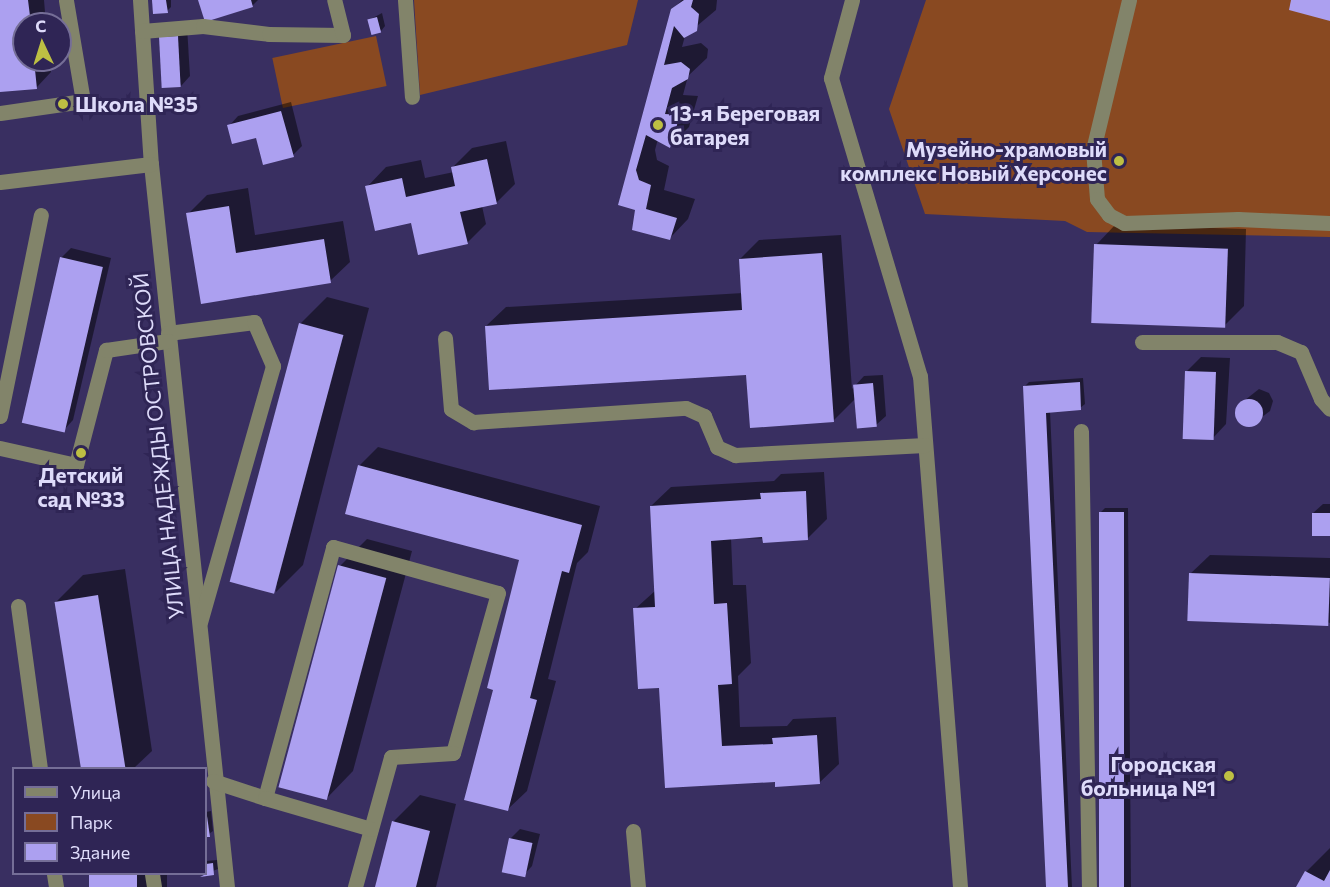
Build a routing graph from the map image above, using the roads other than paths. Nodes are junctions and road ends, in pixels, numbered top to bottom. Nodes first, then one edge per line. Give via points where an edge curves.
1 (66, 0) edge
2 (140, 0) edge
3 (334, 0) edge
4 (405, 0) edge
5 (852, 0) edge
6 (1129, 0) edge
7 (142, 31) junction
8 (411, 97) dead end
9 (0, 113) edge
10 (151, 164) junction
11 (0, 182) edge
12 (41, 215) dead end
13 (1330, 224) edge
14 (168, 337) junction
15 (446, 338) dead end
16 (1142, 342) dead end
17 (1330, 410) edge
18 (0, 416) edge
19 (1081, 431) dead end
20 (925, 445) junction
21 (0, 448) edge
22 (18, 606) dead end
23 (198, 631) junction
24 (40, 767) edge
25 (213, 781) junction
26 (210, 797) edge
27 (265, 798) junction
28 (371, 829) junction
29 (633, 831) dead end
30 (227, 887) edge
31 (355, 887) edge
32 (638, 887) edge
33 (960, 887) edge
34 (1089, 887) edge

1 - 9 street via 83,101
2 - 7 street, УЛИЦА НАДЕЖДЫ ОСТРОВСКОЙ
3 - 7 street via 343,35 269,34 203,26
4 - 8 street
5 - 20 street via 831,78 920,376
6 - 13 street via 1093,150 1097,199 1109,215 1124,223 1238,219
7 - 10 street, УЛИЦА НАДЕЖДЫ ОСТРОВСКОЙ
10 - 11 street
10 - 14 street, УЛИЦА НАДЕЖДЫ ОСТРОВСКОЙ
12 - 18 street
14 - 21 street via 106,350 76,465
14 - 23 street, УЛИЦА НАДЕЖДЫ ОСТРОВСКОЙ
14 - 23 street via 254,322 273,366
15 - 20 street via 451,410 473,422 686,408 704,416 711,440 724,452 735,455
16 - 17 street via 1276,342 1300,352
19 - 34 street
20 - 33 street
22 - 24 street
23 - 25 street, УЛИЦА НАДЕЖДЫ ОСТРОВСКОЙ
25 - 26 street, УЛИЦА НАДЕЖДЫ ОСТРОВСКОЙ
25 - 27 street
26 - 30 street, УЛИЦА НАДЕЖДЫ ОСТРОВСКОЙ
27 - 28 street
27 - 28 street via 333,547 498,592 453,753 392,757
28 - 31 street
29 - 32 street

